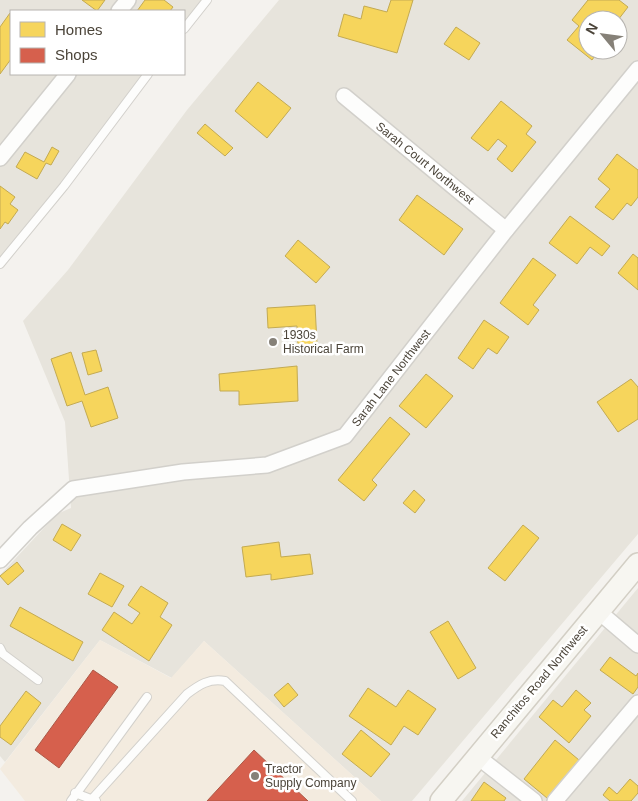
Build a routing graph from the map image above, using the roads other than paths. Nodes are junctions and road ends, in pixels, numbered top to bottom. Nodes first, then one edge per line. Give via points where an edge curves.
1 (128, 0) edge
2 (207, 0) edge
3 (120, 10) edge
4 (185, 28) edge
5 (638, 69) edge
6 (67, 75) edge
7 (147, 75) edge
8 (344, 96) dead end
9 (0, 158) edge
10 (506, 230) junction
11 (0, 264) edge
12 (0, 560) edge
13 (638, 564) edge
14 (598, 612) junction
15 (638, 646) edge
16 (0, 648) edge
17 (38, 680) dead end
18 (147, 697) dead end
19 (638, 703) edge
20 (478, 757) junction
21 (73, 797) edge
22 (95, 800) edge
23 (352, 801) edge
24 (441, 801) edge
25 (534, 801) edge
26 (554, 801) edge

1 - 3 street
2 - 4 lane
5 - 10 street, Sarah Lane Northwest
6 - 9 street
7 - 11 lane via 64,186
8 - 10 street, Sarah Court Northwest
10 - 12 street, Sarah Lane Northwest via 345,436 267,465 182,472 73,490
13 - 14 street, Ranchitos Road Northwest
14 - 15 street
14 - 20 street, Ranchitos Road Northwest
16 - 17 lane via 3,654
18 - 21 lane
19 - 26 street
20 - 24 street, Ranchitos Road Northwest
20 - 25 street
21 - 22 lane
22 - 23 lane via 186,694 201,683 216,679 225,681

